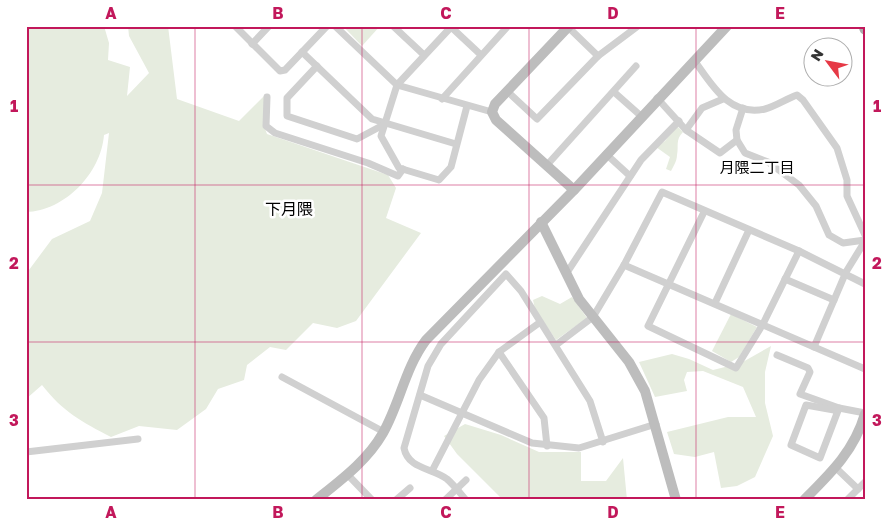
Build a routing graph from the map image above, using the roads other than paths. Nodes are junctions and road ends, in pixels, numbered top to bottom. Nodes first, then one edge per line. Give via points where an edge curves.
1 (235, 26) edge
2 (269, 26) edge
3 (326, 26) edge
4 (334, 26) edge
5 (393, 26) edge
6 (508, 26) edge
7 (638, 26) edge
8 (727, 26) edge
9 (451, 27) edge
10 (569, 27) edge
11 (252, 44) junction
12 (302, 52) junction
13 (424, 55) junction
14 (480, 56) junction
15 (598, 56) junction
16 (694, 60) junction
17 (317, 66) junction
18 (636, 66) dead end
19 (397, 85) junction
20 (507, 92) junction
21 (614, 92) junction
22 (267, 97) dead end
23 (657, 98) junction
24 (442, 99) junction
25 (722, 99) junction
26 (467, 106) junction
27 (743, 108) junction
28 (492, 112) junction
29 (641, 116) junction
30 (679, 120) junction
31 (384, 124) junction
32 (686, 130) junction
33 (737, 140) junction
34 (456, 144) junction
35 (606, 154) junction
36 (547, 165) junction
37 (403, 169) junction
38 (630, 176) junction
39 (574, 190) junction
40 (704, 212) junction
41 (541, 222) junction
42 (749, 230) junction
43 (865, 235) edge
44 (865, 241) edge
45 (799, 251) junction
46 (624, 265) junction
47 (846, 272) junction
48 (566, 274) junction
49 (785, 280) junction
50 (669, 282) junction
51 (865, 284) edge
52 (834, 300) junction
53 (715, 303) junction
54 (593, 317) junction
55 (539, 323) junction
56 (763, 324) junction
57 (556, 345) junction
58 (814, 346) junction
59 (499, 352) junction
60 (777, 355) dead end
61 (865, 369) edge
62 (282, 377) dead end
63 (420, 394) junction
64 (839, 408) junction
65 (463, 412) junction
66 (864, 416) edge
67 (656, 424) junction
68 (384, 432) junction
69 (138, 439) dead end
70 (603, 442) junction
71 (547, 446) junction
72 (26, 452) edge
73 (836, 468) junction
74 (432, 471) junction
75 (348, 475) junction
76 (466, 480) dead end
77 (865, 482) edge
78 (410, 488) dead end
79 (858, 489) junction
80 (457, 490) junction
81 (316, 500) edge
82 (372, 500) edge
83 (396, 500) edge
84 (445, 500) edge
85 (466, 500) edge
86 (676, 500) edge
87 (804, 500) edge
88 (847, 500) edge

1 - 11 street
2 - 11 street
3 - 12 street
4 - 19 street
5 - 13 street
6 - 14 street
7 - 15 street
8 - 16 street
9 - 13 street
9 - 14 street
10 - 15 street
10 - 20 street
11 - 12 street via 280,71 285,70
12 - 17 street
13 - 19 street
14 - 24 street
15 - 20 street via 537,119
16 - 23 street
16 - 25 street
17 - 31 street via 372,119
17 - 31 street via 287,98 286,116 358,140
18 - 21 street
19 - 24 street
19 - 31 street
20 - 28 street
21 - 29 street
21 - 36 street
22 - 37 street via 266,126 275,133 398,176
23 - 29 street
23 - 30 street
24 - 26 street
25 - 27 street
25 - 32 street via 702,108
26 - 28 street
26 - 34 street
27 - 33 street via 736,130
27 - 43 street via 767,108 797,96 803,100 837,148 847,180 847,196
28 - 36 street via 496,120
29 - 35 street
30 - 32 street
30 - 38 street via 640,160
31 - 34 street
31 - 37 street via 381,136 395,164
32 - 33 street via 720,153
33 - 44 street via 745,153 768,162 799,185 816,206 829,235 844,242
34 - 37 street via 451,167 439,180
35 - 38 street
35 - 39 street
36 - 39 street
38 - 48 street
39 - 41 street
40 - 42 street
40 - 46 street via 662,192
40 - 50 street
41 - 48 street
41 - 68 street via 418,350
42 - 45 street
42 - 53 street
44 - 47 street
45 - 47 street
45 - 49 street
46 - 50 street
46 - 54 street
47 - 51 street
47 - 52 street
48 - 54 street
49 - 52 street
49 - 56 street
50 - 53 street
50 - 56 street via 648,326 736,368
52 - 58 street
53 - 56 street
54 - 57 street
54 - 67 street via 637,374
55 - 57 street
55 - 59 street
55 - 63 street via 521,291 506,274 441,344 428,366
56 - 58 street
57 - 70 street via 590,401
58 - 61 street
59 - 65 street via 479,380
59 - 71 street via 544,418
60 - 64 street via 808,368 810,372 800,394
62 - 68 street
63 - 65 street
63 - 74 street via 404,448 405,456 417,466
64 - 64 street via 806,405 791,445 820,458
64 - 66 street
65 - 71 street via 532,443
65 - 74 street
66 - 73 street via 854,442
67 - 70 street
67 - 86 street
68 - 75 street
69 - 72 street
70 - 71 street via 579,448
73 - 79 street
73 - 87 street
74 - 80 street via 447,479
75 - 81 street
75 - 82 street
76 - 80 street
77 - 79 street
78 - 83 street
79 - 88 street
80 - 84 street
80 - 85 street

